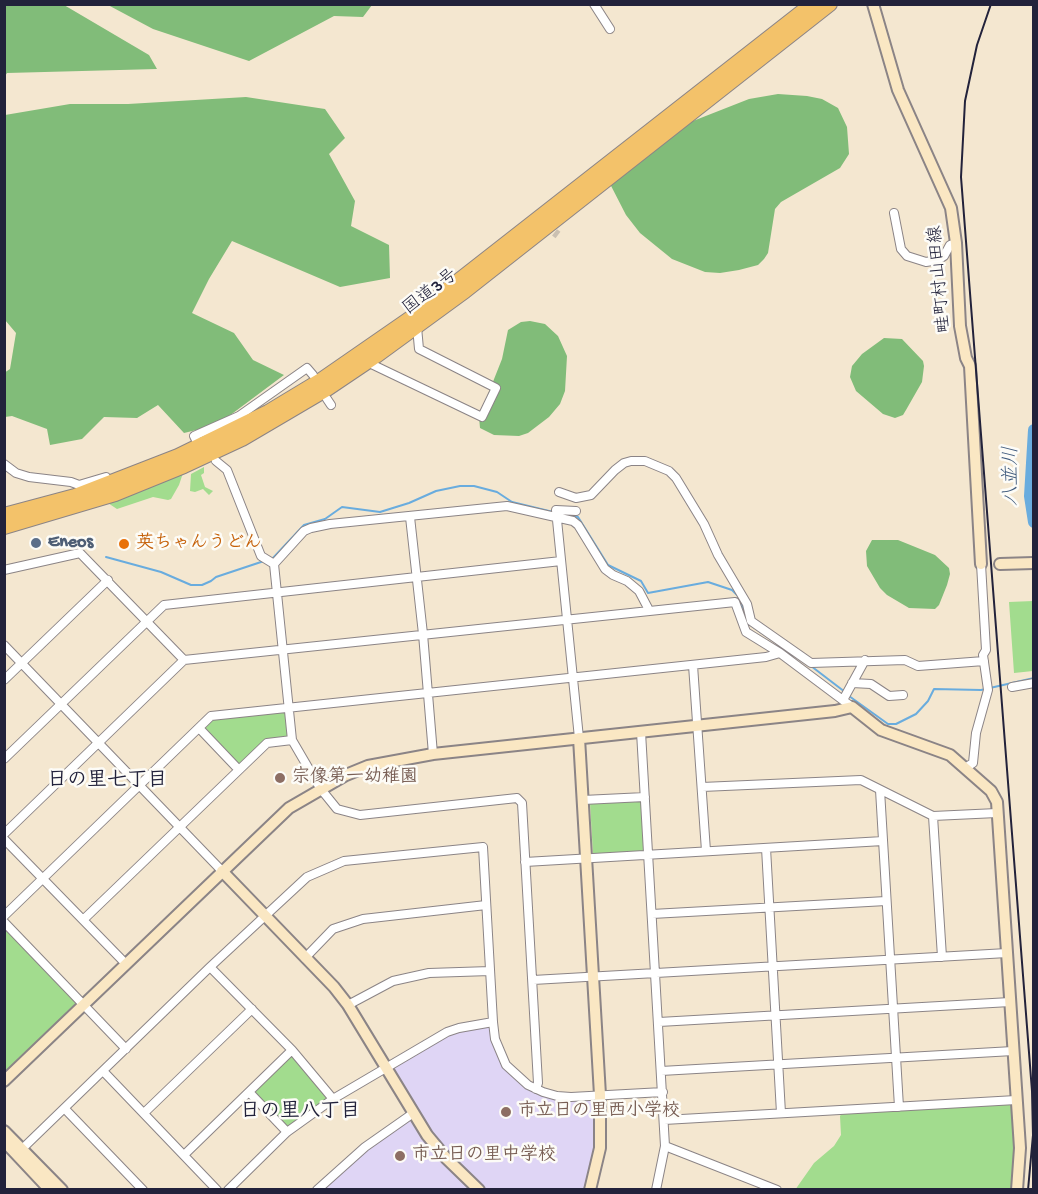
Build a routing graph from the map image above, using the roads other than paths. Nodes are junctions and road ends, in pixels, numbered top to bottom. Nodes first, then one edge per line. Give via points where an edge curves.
1 (594, 4) edge
2 (812, 4) edge
3 (830, 4) edge
4 (873, 4) edge
5 (610, 28) dead end
6 (894, 213) dead end
7 (956, 243) junction
8 (417, 327) junction
9 (367, 362) junction
10 (313, 375) dead end
11 (196, 440) dead end
12 (178, 456) junction
13 (216, 461) dead end
14 (4, 464) edge
15 (559, 492) dead end
16 (576, 511) dead end
17 (4, 515) edge
18 (410, 517) junction
19 (557, 519) junction
20 (4, 527) edge
21 (561, 561) junction
22 (1034, 563) edge
23 (274, 564) junction
24 (981, 564) joint
25 (999, 564) dead end
26 (4, 570) edge
27 (417, 577) junction
28 (108, 580) junction
29 (278, 591) junction
30 (744, 600) junction
31 (736, 605) junction
32 (649, 610) junction
33 (568, 620) junction
34 (147, 621) junction
35 (423, 634) junction
36 (4, 645) edge
37 (284, 650) junction
38 (780, 653) junction
39 (184, 660) junction
40 (865, 660) junction
41 (984, 661) junction
42 (22, 663) junction
43 (693, 665) junction
44 (573, 678) junction
45 (4, 680) edge
46 (852, 683) junction
47 (1034, 683) edge
48 (1012, 687) dead end
49 (429, 693) junction
50 (903, 695) dead end
51 (843, 700) junction
52 (63, 704) junction
53 (852, 707) junction
54 (290, 708) junction
55 (698, 726) junction
56 (199, 728) junction
57 (641, 732) junction
58 (579, 738) junction
59 (292, 740) junction
60 (100, 743) junction
61 (433, 754) junction
62 (4, 759) edge
63 (965, 768) junction
64 (239, 770) junction
65 (140, 785) junction
66 (702, 787) junction
67 (320, 788) junction
68 (880, 790) junction
69 (645, 797) junction
70 (583, 800) junction
71 (997, 813) junction
72 (933, 816) junction
73 (181, 826) junction
74 (4, 836) edge
75 (883, 841) junction
76 (766, 849) junction
77 (706, 851) junction
78 (648, 855) junction
79 (586, 858) junction
80 (525, 862) junction
81 (222, 871) junction
82 (43, 879) junction
83 (886, 900) junction
84 (486, 905) junction
85 (769, 907) junction
86 (652, 914) junction
87 (4, 916) edge
88 (265, 916) junction
89 (83, 920) junction
90 (4, 922) edge
91 (1007, 953) junction
92 (942, 957) junction
93 (306, 958) junction
94 (890, 960) junction
95 (126, 964) junction
96 (210, 967) junction
97 (773, 967) junction
98 (490, 970) junction
99 (656, 973) junction
100 (594, 977) junction
101 (533, 980) junction
102 (1010, 1002) junction
103 (84, 1004) junction
104 (348, 1005) junction
105 (892, 1008) junction
106 (252, 1009) junction
107 (775, 1015) junction
108 (493, 1022) junction
109 (659, 1022) junction
110 (126, 1049) junction
111 (292, 1050) junction
112 (1013, 1051) junction
113 (895, 1057) junction
114 (778, 1064) junction
115 (386, 1068) junction
116 (103, 1071) junction
117 (661, 1071) junction
118 (4, 1081) edge
119 (536, 1089) junction
120 (249, 1092) junction
121 (663, 1092) junction
122 (600, 1095) junction
123 (333, 1100) junction
124 (1016, 1100) junction
125 (898, 1107) junction
126 (65, 1109) junction
127 (144, 1113) junction
128 (781, 1113) junction
129 (412, 1114) junction
130 (664, 1120) junction
131 (4, 1131) edge
132 (287, 1132) junction
133 (4, 1141) edge
134 (665, 1146) junction
135 (22, 1149) junction
136 (184, 1155) junction
137 (50, 1190) edge
138 (62, 1190) edge
139 (142, 1190) edge
140 (217, 1190) edge
141 (228, 1190) edge
142 (317, 1190) edge
143 (478, 1190) edge
144 (590, 1190) edge
145 (656, 1190) edge
146 (777, 1190) edge
147 (1017, 1190) edge

1 - 5 street
2 - 12 highway, 国道3号 via 404,323 268,412
3 - 8 highway, 国道3号
4 - 7 street, 畦町村山田線 via 898,90 951,208
6 - 7 street via 901,249 907,256 926,262 938,260
7 - 24 street, 畦町村山田線 via 960,326 970,366
8 - 9 highway, 国道3号
8 - 9 street via 419,350 496,388 483,417
9 - 20 highway, 国道3号 via 271,423 212,453 115,494
10 - 11 street via 307,368 239,416 194,436
12 - 14 street via 163,456 79,485 29,477
12 - 17 highway, 国道3号 via 75,496
13 - 23 street via 226,470 261,556
15 - 30 street via 576,498 591,495 624,463 645,460 662,466 686,494
16 - 19 street via 556,510
18 - 19 street via 507,506
18 - 23 street via 330,524 304,531
18 - 27 street
19 - 21 street
19 - 32 street via 578,525 605,569 639,591
21 - 27 street
21 - 33 street
22 - 25 street
23 - 29 street
24 - 41 street
26 - 28 street via 80,553
27 - 29 street
27 - 35 street
28 - 34 street
28 - 42 street
29 - 34 street via 164,605
29 - 37 street
30 - 31 street
30 - 40 street via 751,621 811,663
31 - 32 street via 735,602
31 - 38 street via 746,632
32 - 33 street
33 - 35 street
33 - 44 street
34 - 39 street
34 - 52 street
35 - 37 street
35 - 49 street
36 - 42 street
37 - 39 street
37 - 54 street
38 - 43 street
38 - 51 street
39 - 60 street
40 - 41 street via 905,660 918,666
40 - 46 street
41 - 63 street via 988,690 976,733 973,763
42 - 45 street
42 - 52 street
43 - 44 street
43 - 55 street
44 - 49 street
44 - 58 street
46 - 50 street via 871,684 889,696
46 - 51 street
47 - 48 street
49 - 54 street
49 - 61 street
51 - 53 street
52 - 60 street
52 - 62 street
53 - 55 street
53 - 63 street via 881,730 950,755
54 - 56 street via 218,714
54 - 59 street
55 - 57 street
55 - 66 street
56 - 64 street
56 - 65 street
57 - 58 street
57 - 69 street
58 - 61 street
58 - 70 street
59 - 64 street via 267,742
59 - 67 street
60 - 65 street
60 - 74 street
61 - 67 street via 368,766
63 - 71 street via 991,791
64 - 73 street
65 - 73 street
65 - 82 street
66 - 68 street via 861,780
66 - 77 street
67 - 80 street via 337,808 360,815 517,798 522,803
67 - 81 street via 289,808
68 - 72 street
68 - 75 street
69 - 70 street
69 - 78 street
70 - 79 street
71 - 72 street
71 - 91 street
72 - 92 street
73 - 81 street
73 - 89 street
74 - 82 street
75 - 76 street
75 - 83 street
76 - 77 street
76 - 85 street
77 - 78 street
78 - 79 street
78 - 86 street
79 - 80 street
79 - 100 street
80 - 101 street
81 - 88 street
81 - 95 street
82 - 87 street
82 - 89 street
83 - 85 street
83 - 94 street
84 - 88 street via 483,847 344,861 307,877
84 - 93 street via 363,919 333,929
84 - 98 street
85 - 86 street
85 - 97 street
86 - 99 street
88 - 93 street
88 - 96 street
89 - 95 street
90 - 103 street
91 - 92 street
91 - 102 street
92 - 94 street
93 - 104 street
94 - 97 street
94 - 105 street
95 - 103 street
96 - 106 street
96 - 110 street
97 - 99 street
97 - 107 street
98 - 104 street via 429,973 393,981
98 - 108 street
99 - 100 street
99 - 109 street
100 - 101 street
100 - 122 street
101 - 119 street
102 - 105 street
102 - 112 street
103 - 110 street
103 - 118 street
104 - 115 street
105 - 107 street
105 - 113 street
106 - 111 street
106 - 127 street
107 - 109 street
107 - 114 street
108 - 115 street via 447,1032
108 - 119 street via 495,1039 506,1065
109 - 117 street
110 - 116 street
111 - 120 street
111 - 123 street
112 - 113 street
112 - 124 street
113 - 114 street
113 - 125 street
114 - 117 street
114 - 128 street
115 - 123 street
115 - 129 street
116 - 126 street
116 - 127 street
117 - 121 street
119 - 122 street via 557,1096
120 - 132 street
120 - 136 street
121 - 122 street
121 - 130 street
122 - 144 street via 600,1148
123 - 132 street
124 - 125 street
124 - 147 street via 1020,1148
125 - 128 street
126 - 135 street
126 - 139 street
127 - 136 street
128 - 130 street
129 - 142 street via 365,1147
129 - 143 street via 447,1160
130 - 134 street
131 - 135 street
132 - 141 street
133 - 137 street
134 - 145 street
134 - 146 street
135 - 138 street
136 - 140 street

